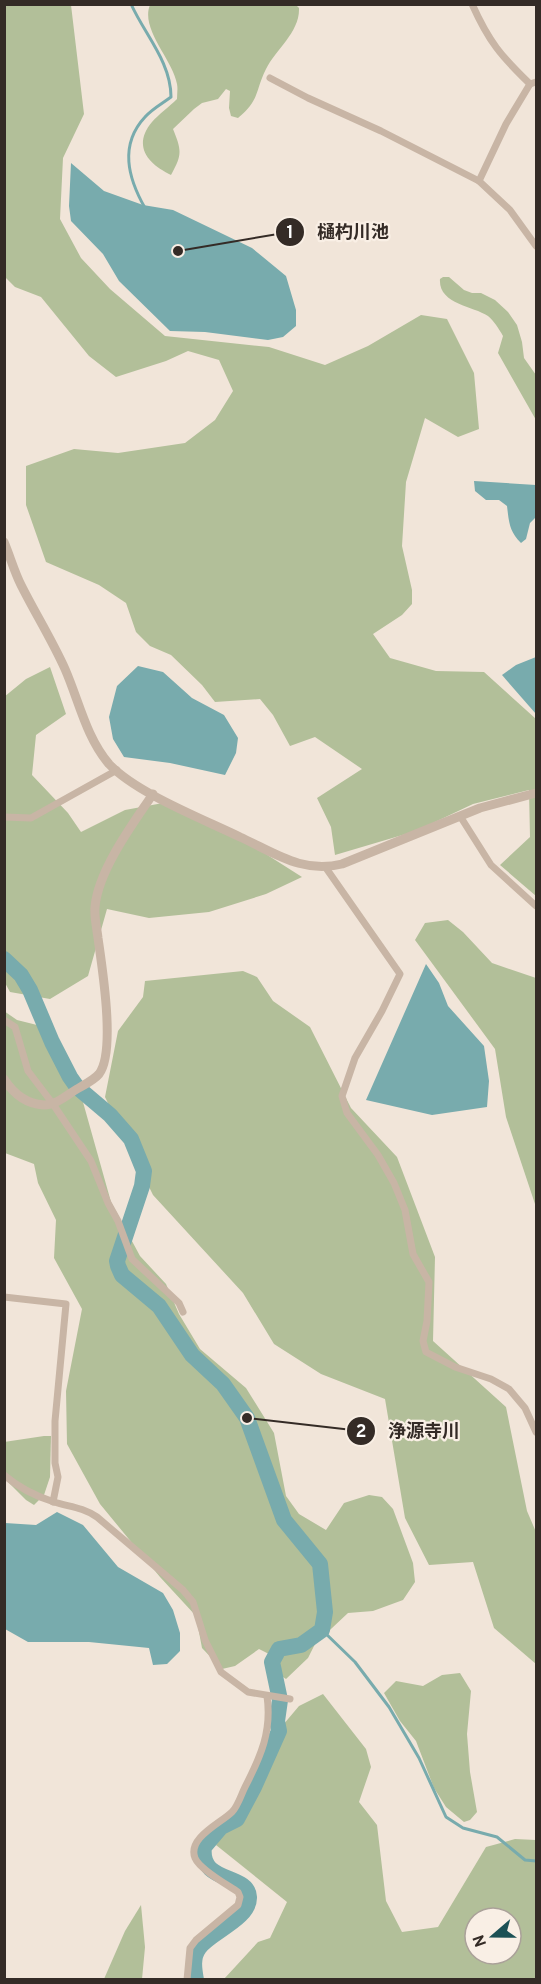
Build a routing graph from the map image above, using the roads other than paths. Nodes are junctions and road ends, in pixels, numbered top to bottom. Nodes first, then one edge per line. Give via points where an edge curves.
1 (472, 4) edge
2 (270, 78) dead end
3 (533, 83) edge
4 (479, 181) junction
5 (537, 246) edge
6 (4, 542) edge
7 (117, 770) junction
8 (537, 793) edge
9 (153, 794) junction
10 (460, 816) junction
11 (4, 817) edge
12 (326, 868) junction
13 (537, 906) edge
14 (4, 1020) edge
15 (4, 1078) edge
16 (56, 1102) junction
17 (4, 1297) edge
18 (183, 1312) dead end
19 (537, 1432) edge
20 (4, 1475) edge
21 (53, 1502) junction
22 (267, 1696) junction
23 (290, 1699) dead end
24 (187, 1980) edge

1 - 3 street via 484,33 500,55
2 - 4 street
3 - 4 street via 506,124
4 - 5 street via 510,210
6 - 7 street via 20,583 65,670 93,741
7 - 9 street
7 - 11 street via 32,818
8 - 10 street
9 - 12 street via 282,857 311,868
9 - 16 street via 118,847 99,888 95,908 107,1041 103,1066 99,1075
10 - 12 street
10 - 13 street via 491,865
12 - 19 street via 400,974 355,1058 342,1095 347,1113 394,1183 405,1210 413,1254 429,1282 423,1341 426,1352 509,1389 525,1408
14 - 16 street via 15,1027 28,1071
15 - 16 street via 11,1089 28,1101 43,1105
16 - 18 street via 91,1161 132,1259 179,1303
17 - 21 street via 66,1304 55,1421 58,1477
20 - 21 street via 20,1488
21 - 22 street via 86,1509 183,1590 193,1602 221,1672 248,1692
22 - 23 street
22 - 24 street via 268,1719 262,1753 233,1811 195,1844 195,1858 200,1865 240,1897 238,1905 190,1948

